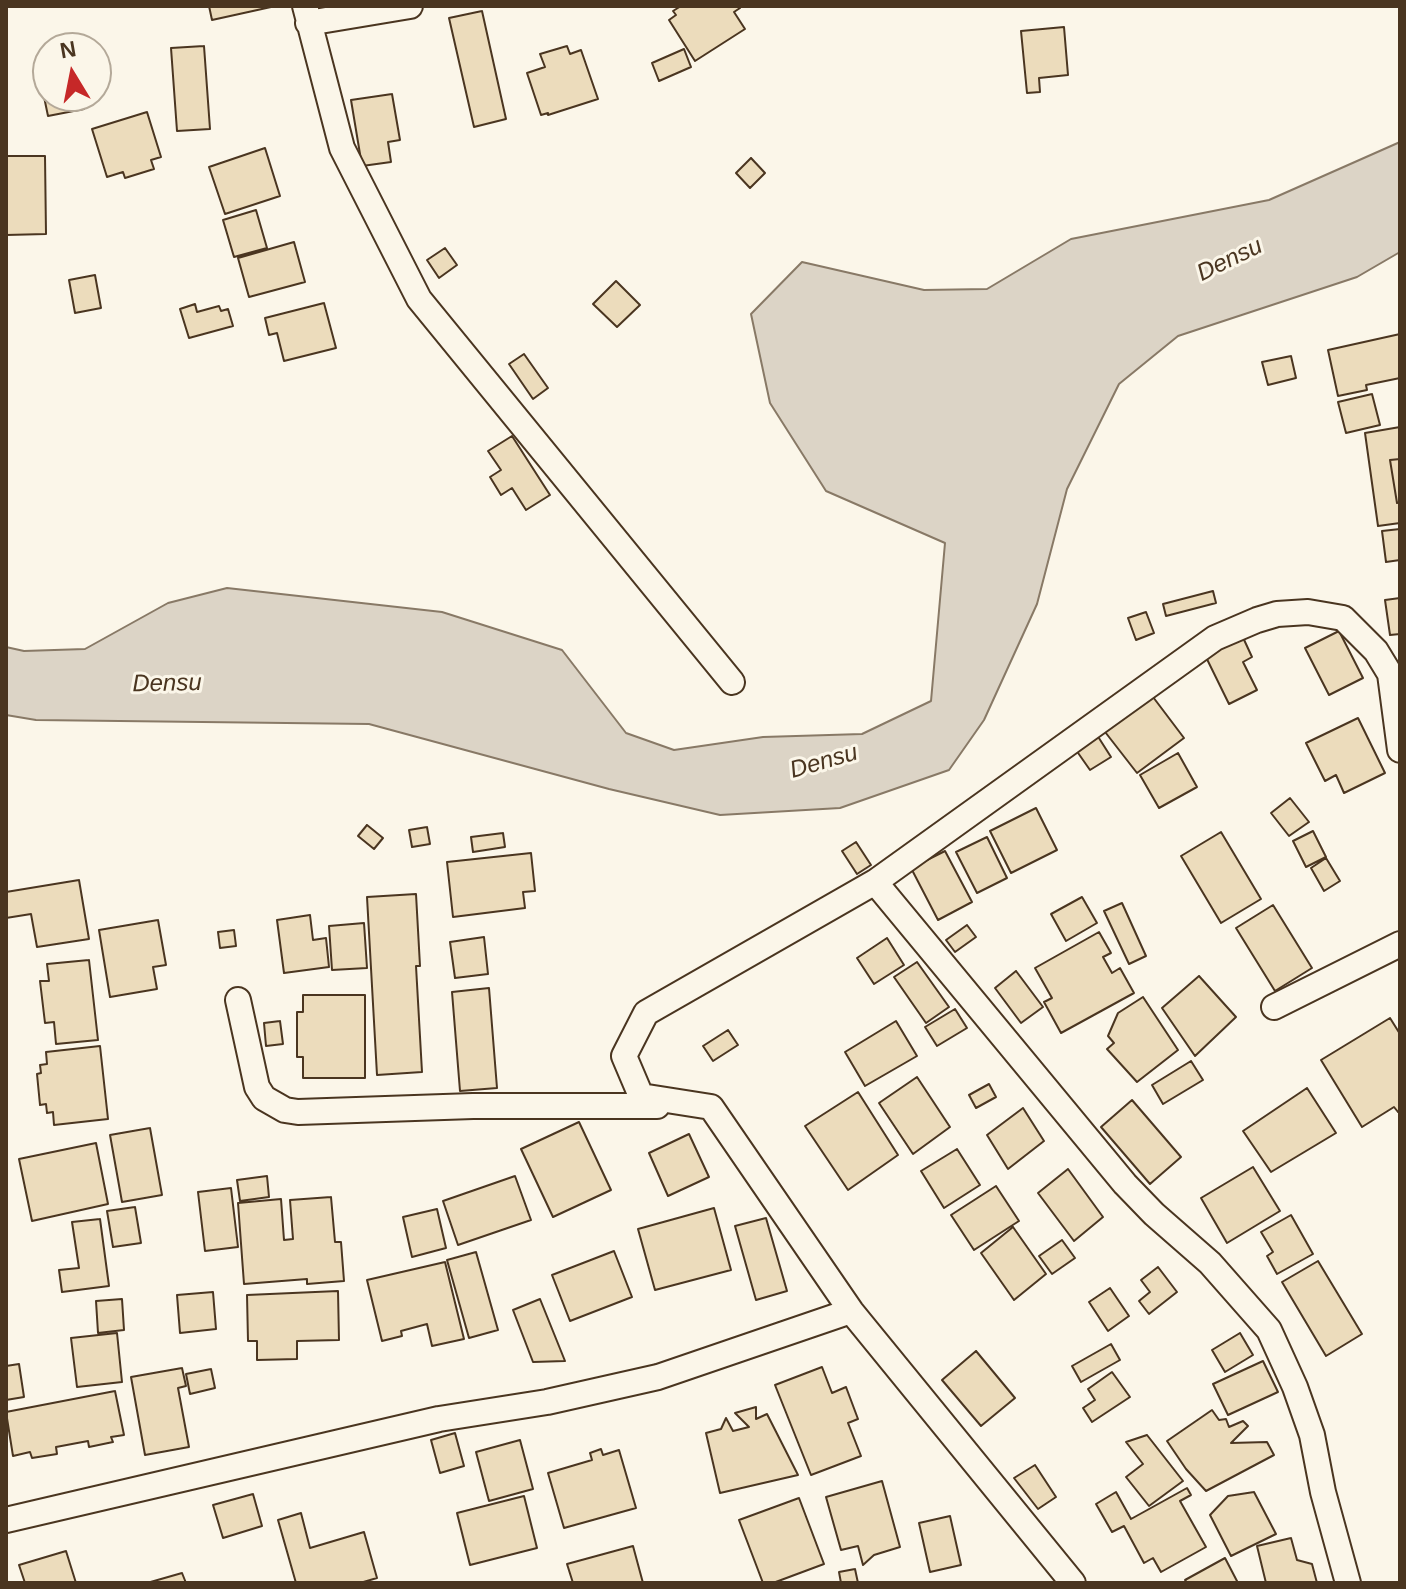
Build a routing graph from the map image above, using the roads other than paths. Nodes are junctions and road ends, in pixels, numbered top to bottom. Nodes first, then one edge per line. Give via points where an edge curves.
1 (410, 6) edge
2 (307, 15) edge
3 (732, 682) dead end
4 (1400, 750) edge
5 (875, 882) junction
6 (1400, 944) edge
7 (238, 1000) dead end
8 (1274, 1007) dead end
9 (711, 1107) junction
10 (851, 1311) junction
11 (6, 1520) edge
12 (1063, 1581) edge
13 (1348, 1583) edge

1 - 2 street
2 - 3 street via 342,148 419,299
4 - 5 street via 1390,674 1376,651 1343,618 1277,614 1215,638
5 - 9 street via 646,1013 624,1056 641,1096
5 - 13 street via 1125,1184 1210,1263 1269,1330 1312,1435
6 - 8 street
7 - 9 street via 257,1087 264,1098 285,1110
9 - 10 street
10 - 11 street via 658,1377 439,1419
10 - 12 street

